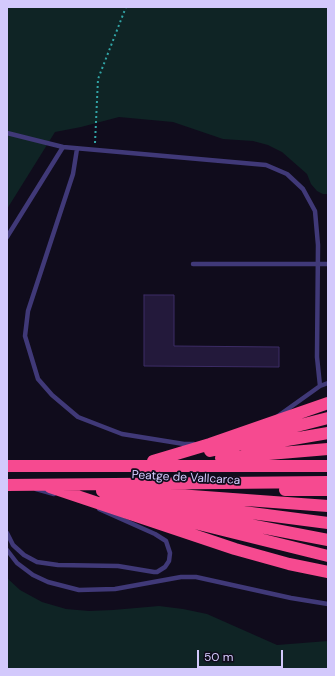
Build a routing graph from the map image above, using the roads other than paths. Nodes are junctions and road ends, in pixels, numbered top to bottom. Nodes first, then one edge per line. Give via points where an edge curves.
1 (7, 133) edge
2 (63, 147) junction
3 (77, 149) junction
4 (7, 237) edge
5 (193, 264) dead end
6 (318, 264) junction
7 (328, 264) edge
8 (328, 383) edge
9 (320, 386) junction
10 (328, 403) edge
11 (328, 411) edge
12 (328, 418) edge
13 (264, 425) junction
14 (328, 426) edge
15 (328, 433) edge
16 (328, 441) edge
17 (210, 444) junction
18 (328, 449) edge
19 (328, 458) edge
20 (140, 465) junction
21 (7, 466) edge
22 (328, 466) edge
23 (328, 473) edge
24 (328, 482) edge
25 (42, 484) junction
26 (13, 485) edge
27 (328, 490) edge
28 (328, 499) edge
29 (328, 506) edge
30 (328, 515) edge
31 (328, 523) edge
32 (328, 532) edge
33 (7, 533) edge
34 (328, 540) edge
35 (328, 548) edge
36 (7, 550) edge
37 (328, 556) edge
38 (328, 572) edge
39 (328, 604) edge

1 - 2 lane
2 - 3 lane
2 - 4 lane
3 - 6 lane via 266,165 287,174 303,189 316,211
3 - 17 lane via 73,174 28,311 25,336 38,379 78,417 122,434 184,444
5 - 6 lane
6 - 7 lane
6 - 9 lane via 317,357
8 - 9 lane
9 - 13 lane
10 - 13 highway
11 - 20 highway
12 - 20 highway
13 - 17 highway
14 - 20 highway
15 - 20 highway
16 - 20 highway
17 - 20 highway
18 - 20 highway
19 - 20 highway, Peatge de Vallcarca
20 - 21 highway
20 - 22 highway
20 - 23 highway via 301,474
24 - 25 highway
25 - 26 highway
25 - 27 highway
25 - 28 highway, Peatge de Vallcarca
25 - 29 highway
25 - 30 highway
25 - 31 highway
25 - 32 highway
25 - 34 highway
25 - 35 highway
25 - 37 highway
25 - 38 highway via 235,549
26 - 33 lane via 78,501 155,534 166,541 170,553 169,561 162,569 154,572 118,566 37,562 13,545
36 - 39 lane via 17,563 33,575 78,590 115,589 181,577 196,577

